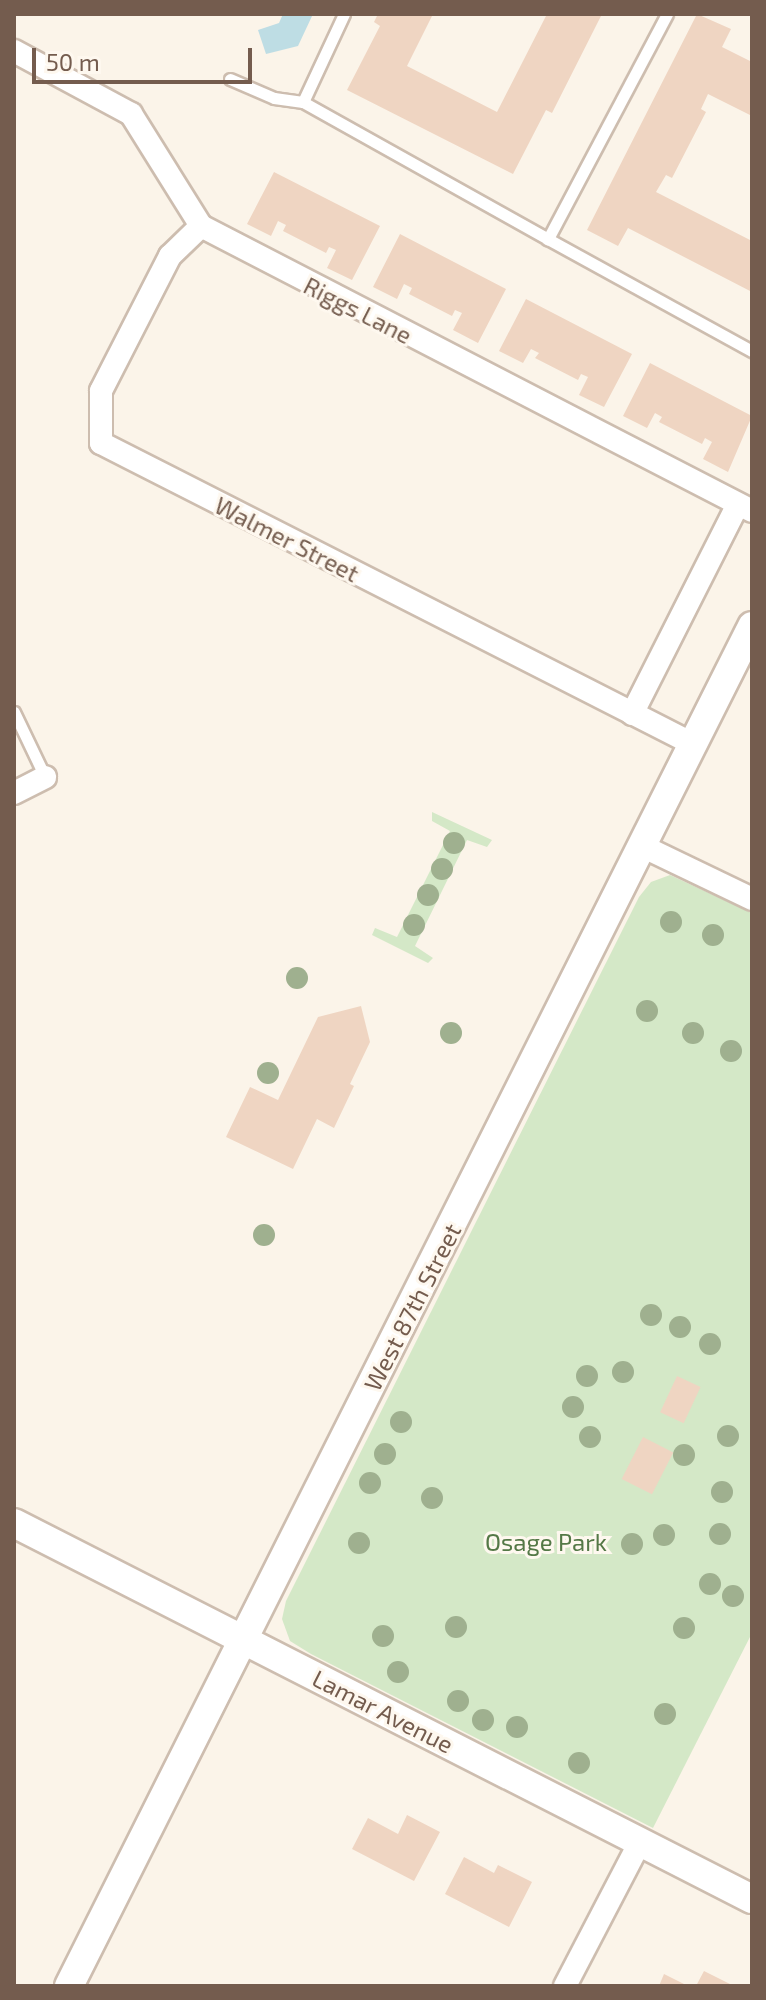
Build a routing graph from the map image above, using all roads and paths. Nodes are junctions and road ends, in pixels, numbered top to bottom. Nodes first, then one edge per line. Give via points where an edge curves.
1 (344, 14) edge
2 (667, 14) edge
3 (14, 51) edge
4 (230, 79) dead end
5 (303, 102) junction
6 (201, 226) junction
7 (548, 239) junction
8 (752, 351) edge
9 (745, 507) edge
10 (752, 626) edge
11 (14, 712) edge
12 (632, 714) junction
13 (693, 744) junction
14 (45, 777) joint
15 (14, 793) edge
16 (642, 846) junction
17 (752, 899) edge
18 (14, 1523) edge
19 (245, 1640) junction
20 (639, 1844) junction
21 (752, 1899) edge
22 (69, 1986) edge
23 (565, 1986) edge

1 - 5 lane
2 - 7 lane
3 - 6 street via 131,114
4 - 5 lane via 274,98
5 - 7 lane
6 - 9 street, Riggs Lane
6 - 12 street, Walmer Street via 170,256 101,391 101,443
7 - 8 lane
9 - 12 street
10 - 13 street, West 87th Street
11 - 14 lane
12 - 13 street, Walmer Street
13 - 16 street, West 87th Street
14 - 15 street
16 - 17 street
16 - 19 street, West 87th Street
18 - 19 street, Lamar Avenue
19 - 20 street, Lamar Avenue
19 - 22 street, West 87th Street
20 - 21 street, Lamar Avenue
20 - 23 street

